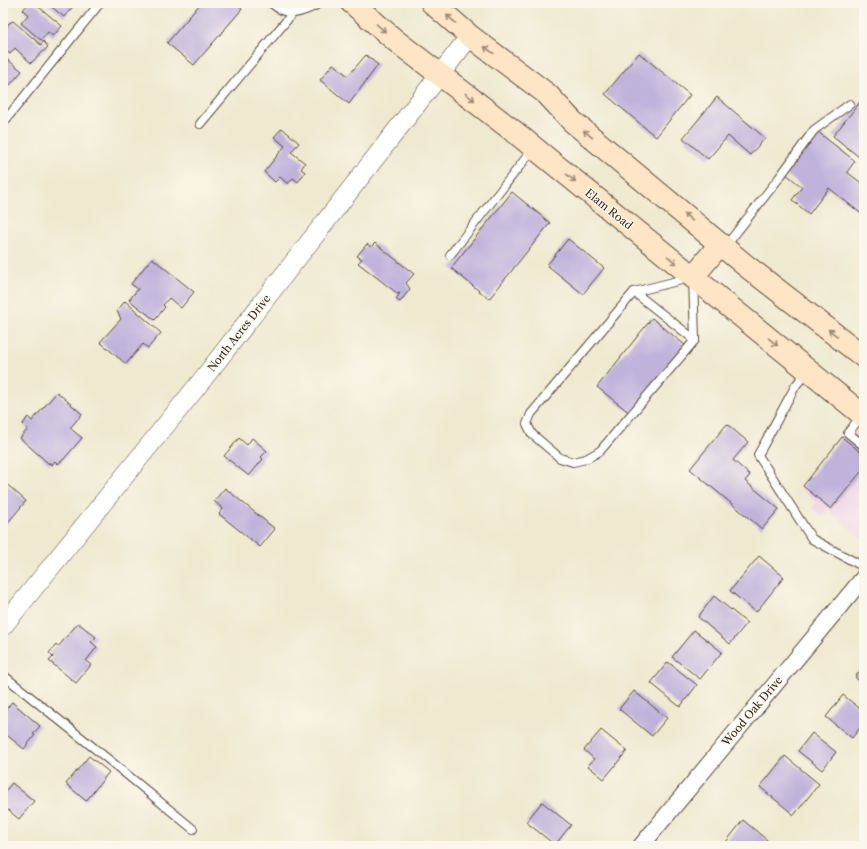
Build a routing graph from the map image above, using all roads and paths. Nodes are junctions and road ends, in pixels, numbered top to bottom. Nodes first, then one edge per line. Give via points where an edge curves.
1 (100, 3) edge
2 (271, 3) edge
3 (319, 3) edge
4 (352, 3) edge
5 (432, 3) edge
6 (292, 14) junction
7 (470, 36) junction
8 (439, 73) junction
9 (850, 104) dead end
10 (3, 123) edge
11 (200, 124) dead end
12 (534, 148) junction
13 (722, 246) junction
14 (450, 255) dead end
15 (693, 277) junction
16 (634, 292) junction
17 (695, 340) junction
18 (864, 357) edge
19 (808, 370) junction
20 (863, 415) edge
21 (864, 446) edge
22 (864, 567) edge
23 (864, 577) edge
24 (3, 626) edge
25 (3, 675) edge
26 (193, 829) dead end
27 (641, 846) edge

1 - 10 lane
2 - 6 lane
3 - 6 lane
4 -> 8 main road, Elam Road
7 -> 5 main road
6 - 11 lane
7 - 8 street, North Acres Drive
13 -> 7 main road via 572,121 548,94
8 -> 12 main road, Elam Road
8 - 24 street, North Acres Drive via 204,378
9 - 13 lane via 814,130 779,178
12 - 14 lane
12 -> 15 main road, Elam Road
13 - 15 main road
18 -> 13 main road
15 - 16 lane
15 - 17 lane
15 -> 19 main road, Elam Road
16 - 17 lane
16 - 17 lane via 531,414 527,424 532,434 560,458 573,462 586,459 600,451
19 - 20 main road, Elam Road
19 - 22 lane via 796,385 758,455 812,539
20 - 21 lane via 848,433
23 - 27 street, Wood Oak Drive
25 - 26 lane

